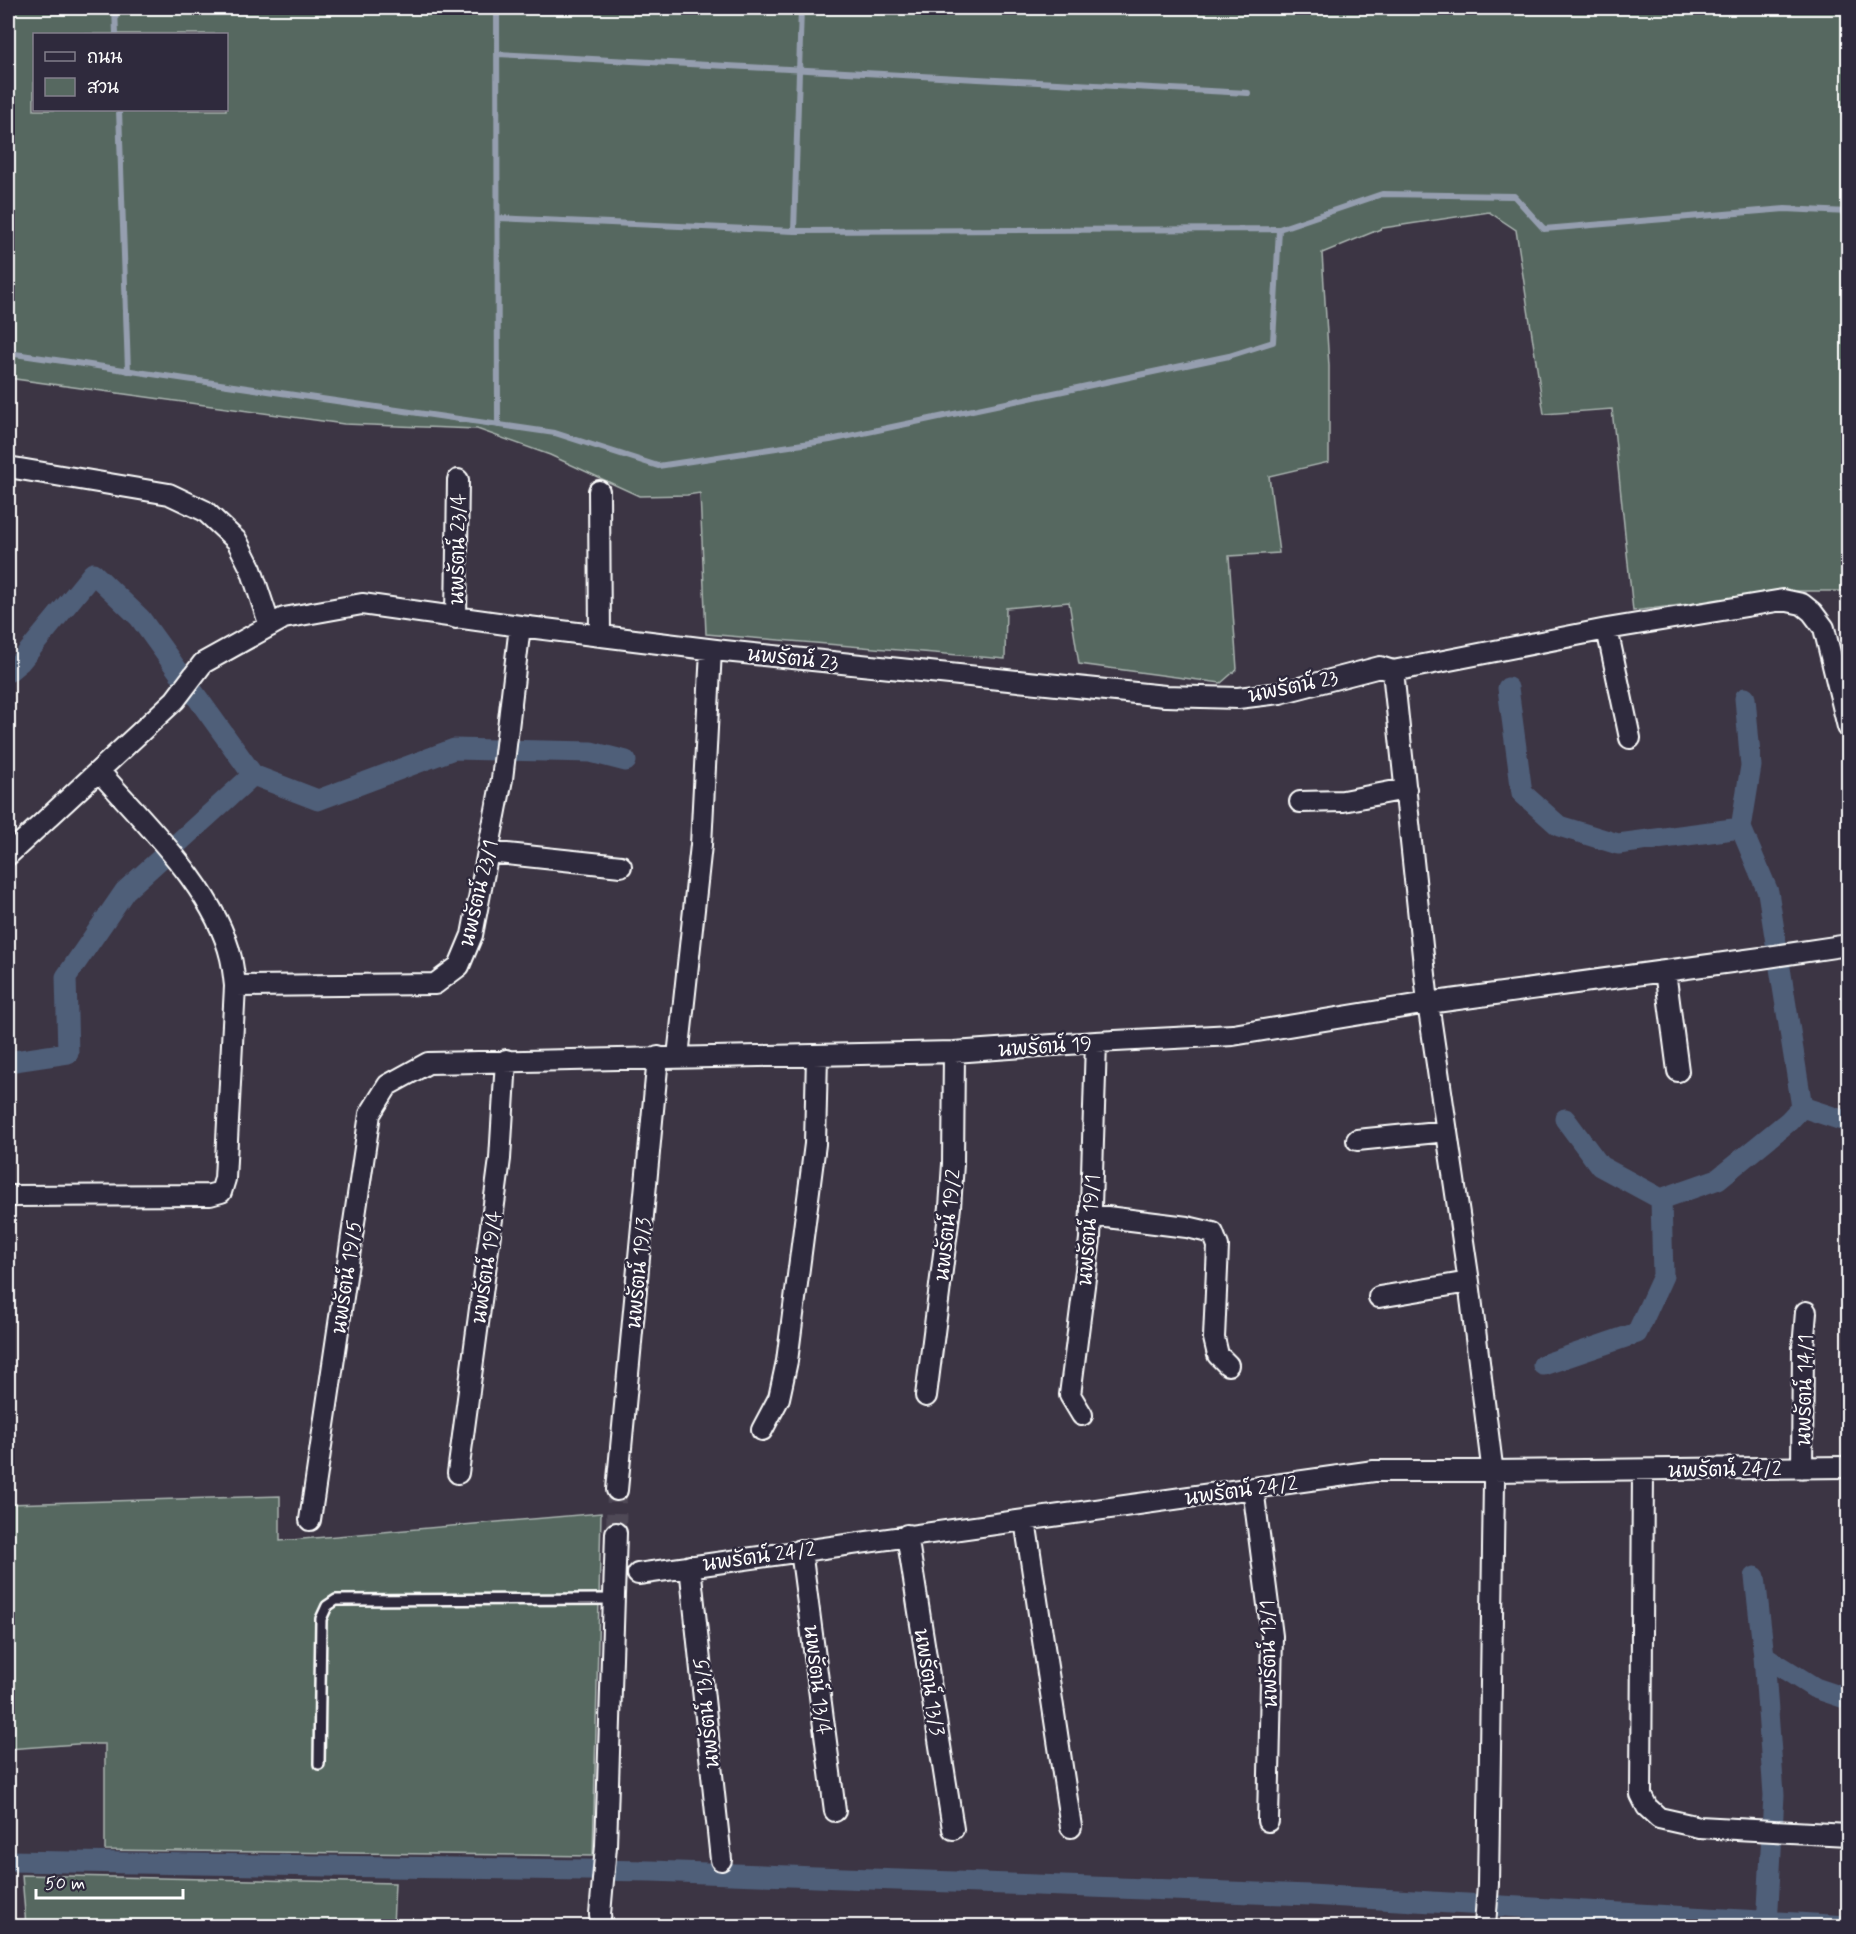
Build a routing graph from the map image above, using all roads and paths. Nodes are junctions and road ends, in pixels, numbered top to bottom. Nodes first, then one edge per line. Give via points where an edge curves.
1 (8, 467) edge
2 (458, 480) dead end
3 (599, 491) dead end
4 (456, 618) junction
5 (270, 626) junction
6 (520, 626) junction
7 (1607, 629) junction
8 (600, 636) junction
9 (711, 650) junction
10 (1393, 671) junction
11 (1848, 728) edge
12 (1630, 738) dead end
13 (99, 771) junction
14 (1406, 789) junction
15 (1300, 802) dead end
16 (488, 852) junction
17 (8, 855) edge
18 (621, 866) dead end
19 (1848, 945) edge
20 (1665, 971) junction
21 (235, 986) junction
22 (1428, 1003) junction
23 (1096, 1042) junction
24 (954, 1052) junction
25 (817, 1055) junction
26 (668, 1057) junction
27 (506, 1060) junction
28 (428, 1063) joint
29 (1678, 1071) dead end
30 (1447, 1131) junction
31 (1357, 1140) dead end
32 (8, 1196) edge
33 (1091, 1215) junction
34 (1469, 1282) junction
35 (1378, 1297) dead end
36 (1806, 1312) dead end
37 (1228, 1365) dead end
38 (926, 1396) dead end
39 (1082, 1415) dead end
40 (762, 1431) dead end
41 (1848, 1467) edge
42 (1802, 1468) junction
43 (1643, 1470) junction
44 (1492, 1471) junction
45 (459, 1473) dead end
46 (1253, 1488) junction
47 (617, 1490) tunnel mouth
48 (310, 1520) dead end
49 (1025, 1520) junction
50 (616, 1533) tunnel mouth
51 (907, 1535) junction
52 (801, 1550) junction
53 (690, 1566) junction
54 (638, 1574) dead end
55 (614, 1599) junction
56 (320, 1764) dead end
57 (835, 1811) dead end
58 (1269, 1821) dead end
59 (1071, 1827) dead end
60 (953, 1829) dead end
61 (1848, 1835) edge
62 (721, 1860) dead end
63 (600, 1920) edge
64 (1485, 1926) edge

1 - 5 street via 169,494 205,511 237,542 251,569
2 - 4 street, นพรัตน์ 23/4
3 - 8 street
4 - 5 street, นพรัตน์ 23 via 363,604 284,618
4 - 6 street, นพรัตน์ 23
5 - 13 street, นพรัตน์ 23 via 203,663 175,700
6 - 8 street, นพรัตน์ 23
6 - 16 street, นพรัตน์ 23/1 via 510,725
7 - 10 street, นพรัตน์ 23
7 - 11 street, นพรัตน์ 23 via 1783,600 1802,604 1824,628
7 - 12 street
8 - 9 street, นพรัตน์ 23
9 - 10 street, นพรัตน์ 23 via 1165,696 1238,698 1380,667
9 - 26 street, นพรัตน์ 19/3 via 701,845
10 - 14 street
13 - 17 street
13 - 21 street via 191,877 207,901 231,957
14 - 15 street via 1343,801
14 - 22 street
16 - 18 street
16 - 21 street, นพรัตน์ 23/1 via 472,935 459,966 435,984
19 - 20 street, นพรัตน์ 19
20 - 22 street, นพรัตน์ 19
20 - 29 street
21 - 32 street via 225,1179 221,1192
22 - 23 street, นพรัตน์ 19 via 1233,1035
22 - 30 street
23 - 24 street, นพรัตน์ 19
23 - 33 street, นพรัตน์ 19/1
24 - 25 street, นพรัตน์ 19
24 - 38 street, นพรัตน์ 19/2 via 950,1207
25 - 26 street, นพรัตน์ 19
25 - 40 street via 814,1144 787,1361 779,1398
26 - 27 street, นพรัตน์ 19
26 - 47 street, นพรัตน์ 19/3
27 - 28 street, นพรัตน์ 19
27 - 45 street, นพรัตน์ 19/4 via 500,1159
28 - 48 street, นพรัตน์ 19/5 via 388,1085 370,1114
30 - 31 street
30 - 34 street
33 - 37 street via 1213,1233 1218,1246 1214,1338 1218,1355
33 - 39 street, นพรัตน์ 19/1 via 1070,1395
34 - 35 street
34 - 44 street
36 - 42 street, นพรัตน์ 14/1
41 - 42 street, นพรัตน์ 24/2
42 - 43 street, นพรัตน์ 24/2
43 - 44 street, นพรัตน์ 24/2
43 - 61 street via 1641,1795 1647,1808 1659,1818 1699,1827
44 - 46 street, นพรัตน์ 24/2 via 1374,1471
44 - 64 street
46 - 49 street, นพรัตน์ 24/2
46 - 58 street, นพรัตน์ 13/1 via 1272,1636
49 - 51 street, นพรัตน์ 24/2
49 - 59 street
50 - 55 street
51 - 52 street, นพรัตน์ 24/2
51 - 60 street, นพรัตน์ 13/3
52 - 53 street, นพรัตน์ 24/2
52 - 57 street, นพรัตน์ 13/4
53 - 54 street, นพรัตน์ 24/2
53 - 62 street, นพรัตน์ 13/5
55 - 56 lane via 336,1600 327,1606 321,1619
55 - 63 street

